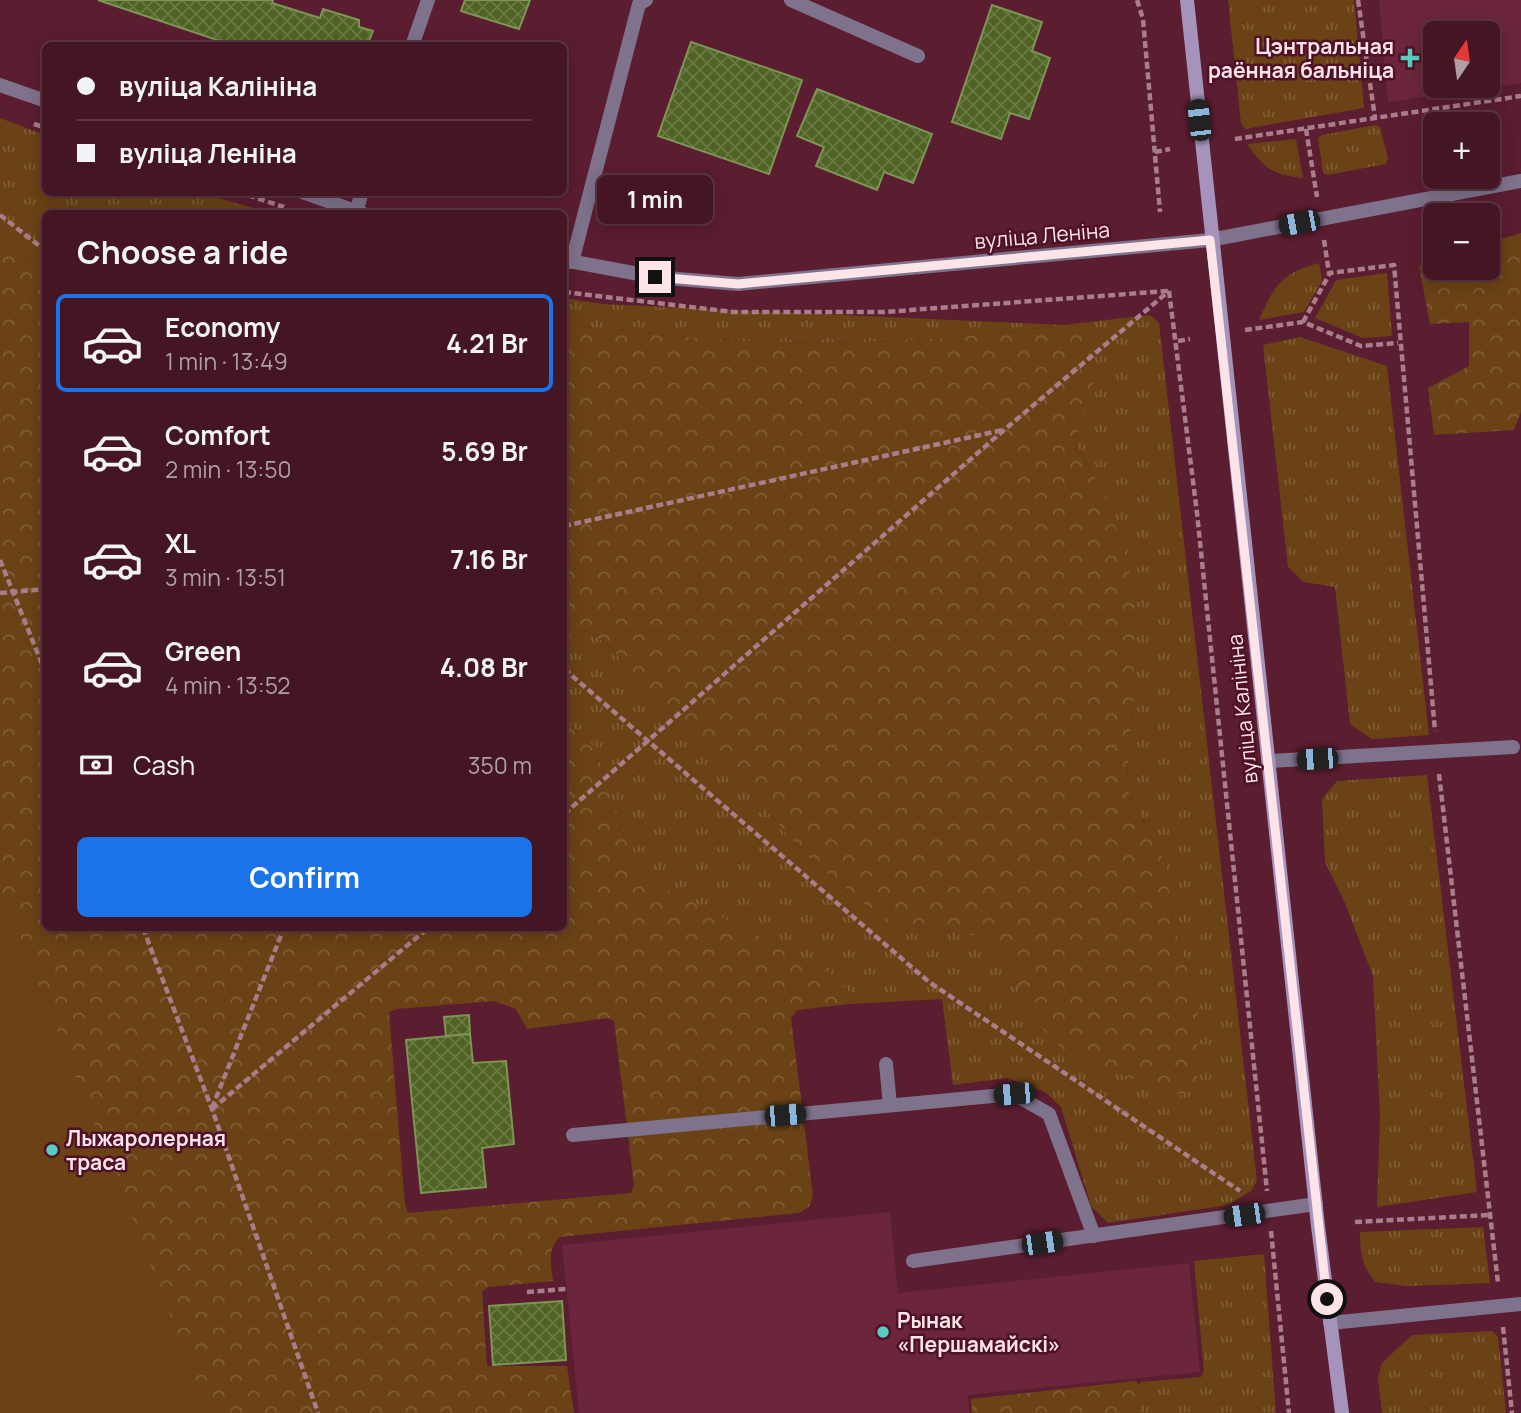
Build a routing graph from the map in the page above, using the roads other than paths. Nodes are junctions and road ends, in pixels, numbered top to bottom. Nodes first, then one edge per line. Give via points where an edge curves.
1 (428, 0) edge
2 (646, 0) edge
3 (791, 0) edge
4 (1187, 0) edge
5 (413, 42) edge
6 (918, 56) dead end
7 (0, 85) edge
8 (42, 100) edge
9 (1521, 181) edge
10 (313, 196) edge
11 (352, 210) edge
12 (1210, 240) junction
13 (568, 261) edge
14 (1513, 747) dead end
15 (1269, 761) junction
16 (886, 1064) dead end
17 (890, 1105) junction
18 (573, 1135) dead end
19 (1316, 1204) junction
20 (1094, 1236) junction
21 (913, 1261) dead end
22 (1521, 1304) edge
23 (1330, 1323) junction
24 (1342, 1413) edge

1 - 5 street
2 - 13 street via 639,4
3 - 6 street
4 - 12 main road, вуліца Калініна
7 - 8 street
9 - 12 street, вуліца Леніна
10 - 11 street
12 - 13 street, вуліца Леніна via 738,284 655,277
12 - 15 main road, вуліца Калініна
14 - 15 street
15 - 19 main road, вуліца Калініна
16 - 17 street
17 - 18 street
17 - 20 street via 1014,1094 1049,1114
19 - 20 street
19 - 23 main road, вуліца Калініна
20 - 21 street
22 - 23 street
23 - 24 main road, вуліца Калініна

